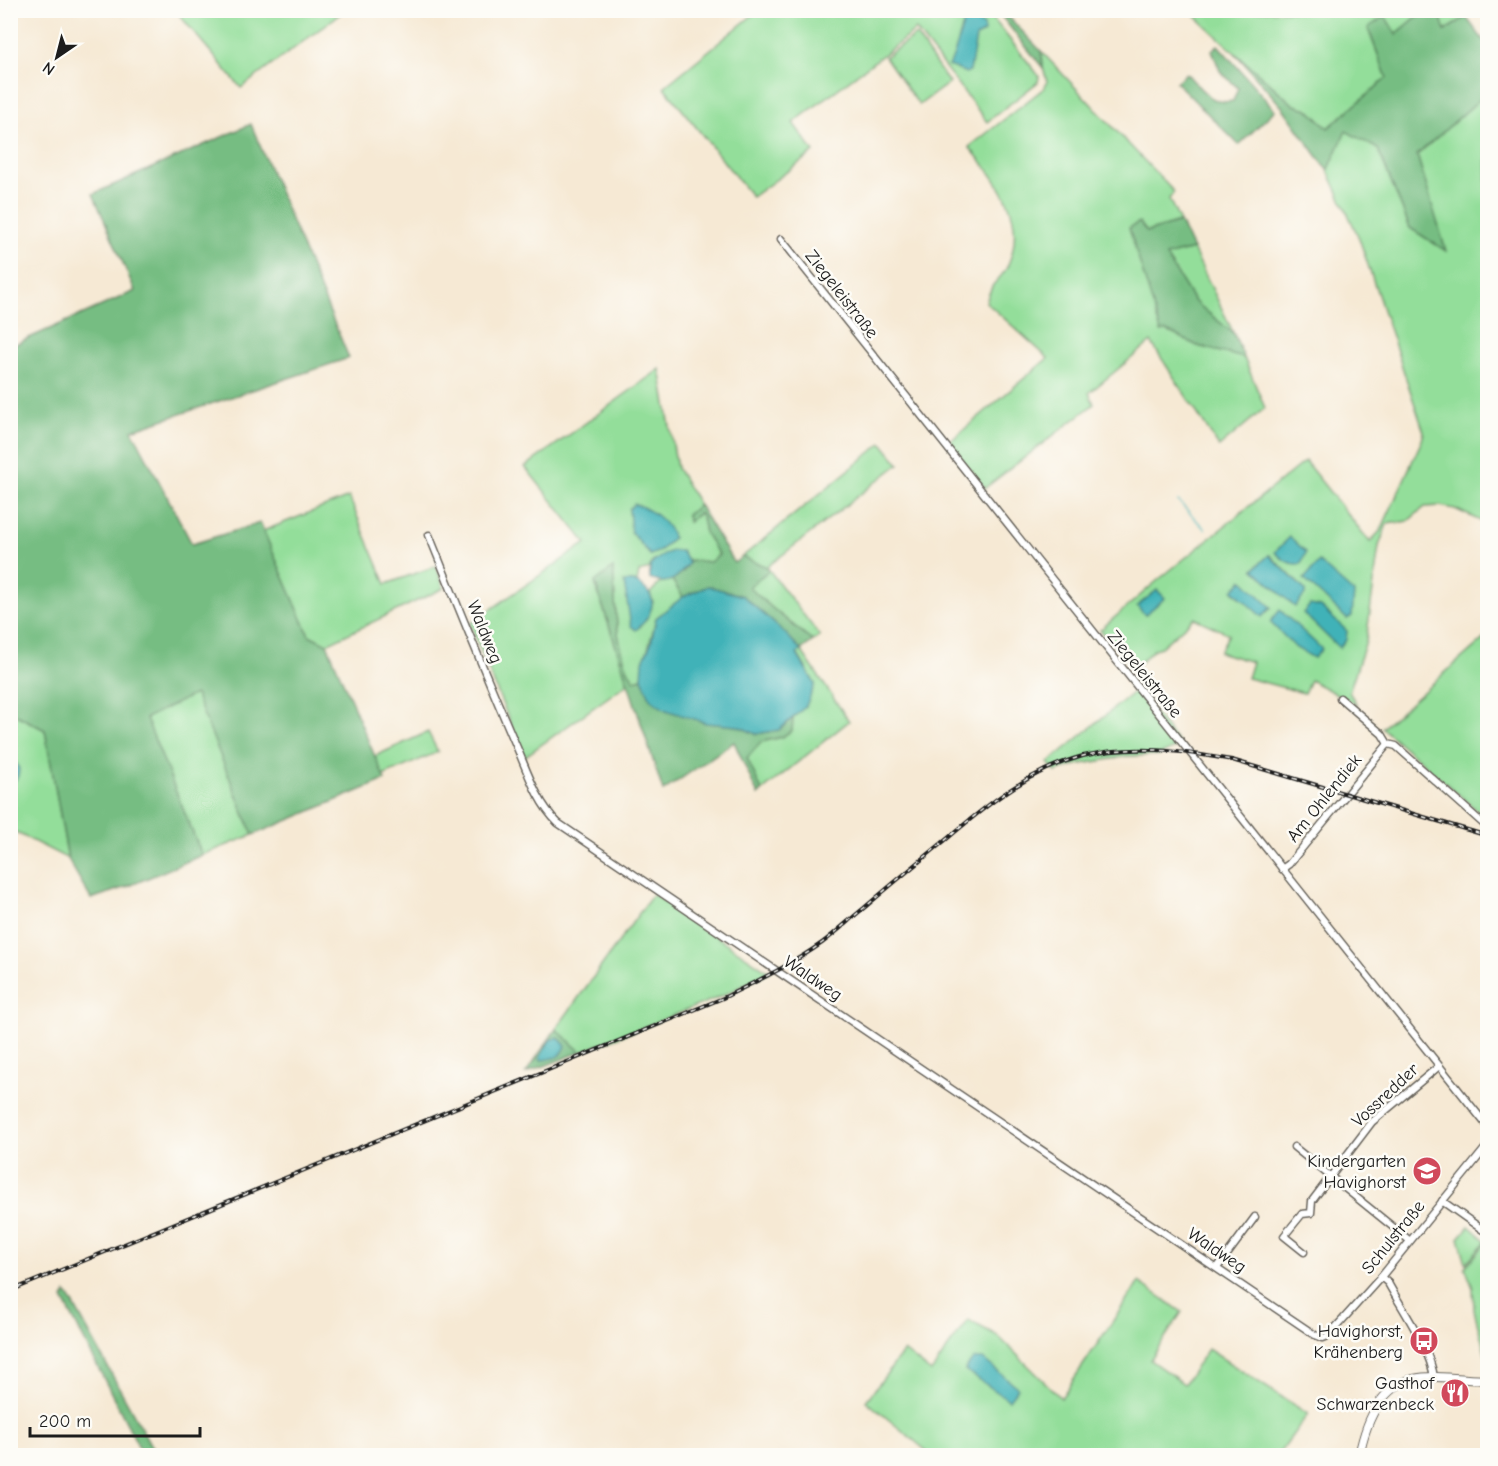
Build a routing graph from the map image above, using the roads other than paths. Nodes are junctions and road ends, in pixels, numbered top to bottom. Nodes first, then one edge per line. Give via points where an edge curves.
1 (781, 239) dead end
2 (429, 535) dead end
3 (1340, 698) dead end
4 (1388, 744) junction
5 (1488, 828) edge
6 (1282, 869) junction
7 (1438, 1067) junction
8 (1488, 1127) edge
9 (1488, 1145) edge
10 (1294, 1147) dead end
11 (1330, 1176) junction
12 (1442, 1201) junction
13 (1255, 1217) dead end
14 (1484, 1230) dead end
15 (1409, 1240) junction
16 (1304, 1252) dead end
17 (1217, 1268) junction
18 (1381, 1277) junction
19 (1316, 1335) joint
20 (1434, 1378) junction
21 (1488, 1380) edge
22 (1359, 1455) edge

1 - 6 street, Ziegeleistraße
2 - 17 street, Waldweg via 540,800 558,823
3 - 4 street via 1382,734
4 - 5 street via 1396,746
4 - 6 street, Am Ohlendiek
6 - 7 street, Ziegeleistraße
7 - 8 street, Ziegeleistraße
7 - 11 street, Vossredder via 1372,1122
9 - 12 street, Schulstraße
10 - 11 street
11 - 15 street
11 - 16 street, Vossredder via 1312,1201 1311,1214 1302,1214 1284,1236
12 - 14 street
12 - 15 street, Schulstraße
13 - 17 street
15 - 18 street, Schulstraße
17 - 19 street, Waldweg
18 - 19 street, Schulstraße via 1328,1336
18 - 20 street via 1421,1343
20 - 21 street
20 - 22 street via 1407,1381 1384,1397 1370,1418

